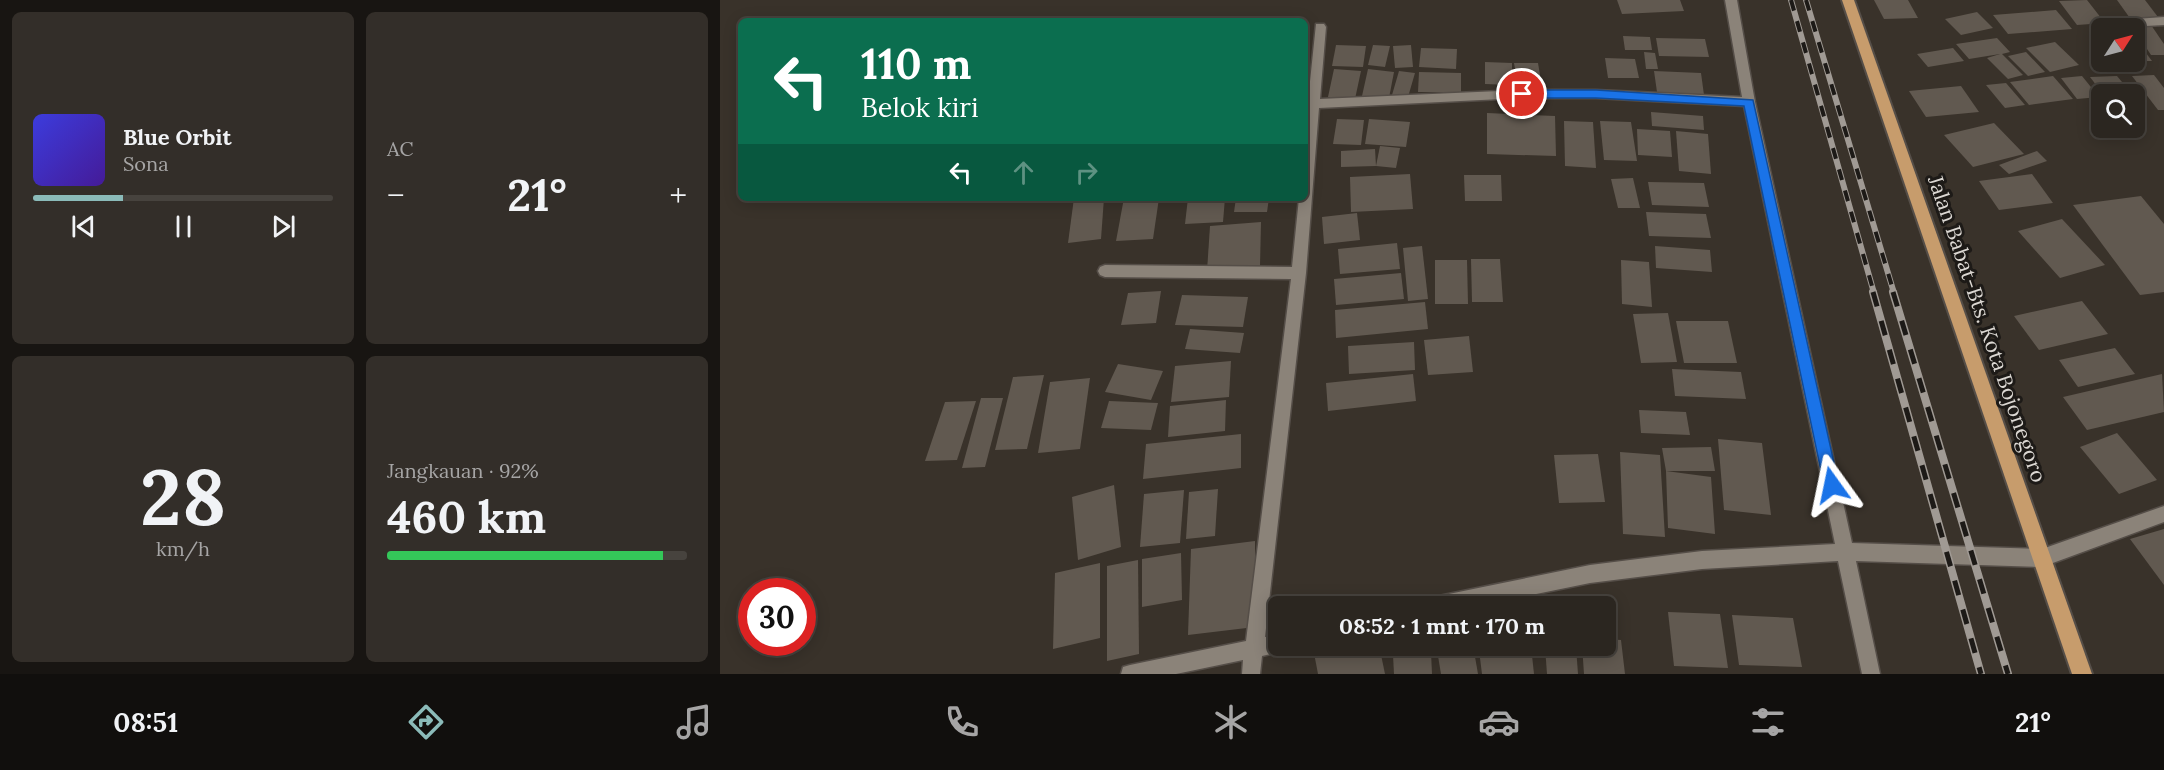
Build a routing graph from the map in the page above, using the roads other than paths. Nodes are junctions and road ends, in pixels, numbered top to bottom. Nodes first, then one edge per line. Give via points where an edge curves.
1 (1731, 0) edge
2 (1848, 0) edge
3 (2164, 21) edge
4 (2145, 22) edge
5 (1320, 27) dead end
6 (1749, 102) junction
7 (1310, 109) edge
8 (1308, 139) edge
9 (1304, 201) edge
10 (1105, 271) dead end
11 (1299, 273) junction
12 (2164, 514) edge
13 (1846, 552) junction
14 (2042, 558) junction
15 (1485, 596) edge
16 (1268, 646) edge
17 (1256, 649) junction
18 (1130, 674) edge
19 (1251, 674) edge
20 (1871, 674) edge
21 (2082, 674) edge

1 - 6 street
2 - 14 highway, Jalan Babat-Bts. Kota Bojonegoro
3 - 4 street
5 - 7 street
6 - 7 street via 1522,94
6 - 13 street
7 - 8 street
9 - 11 street
10 - 11 street
11 - 17 street
12 - 14 street
13 - 14 street
13 - 15 street via 1702,560 1601,573
13 - 20 street
14 - 21 highway, Jalan Babat-Bts. Kota Bojonegoro
16 - 17 street
17 - 18 street
17 - 19 street

